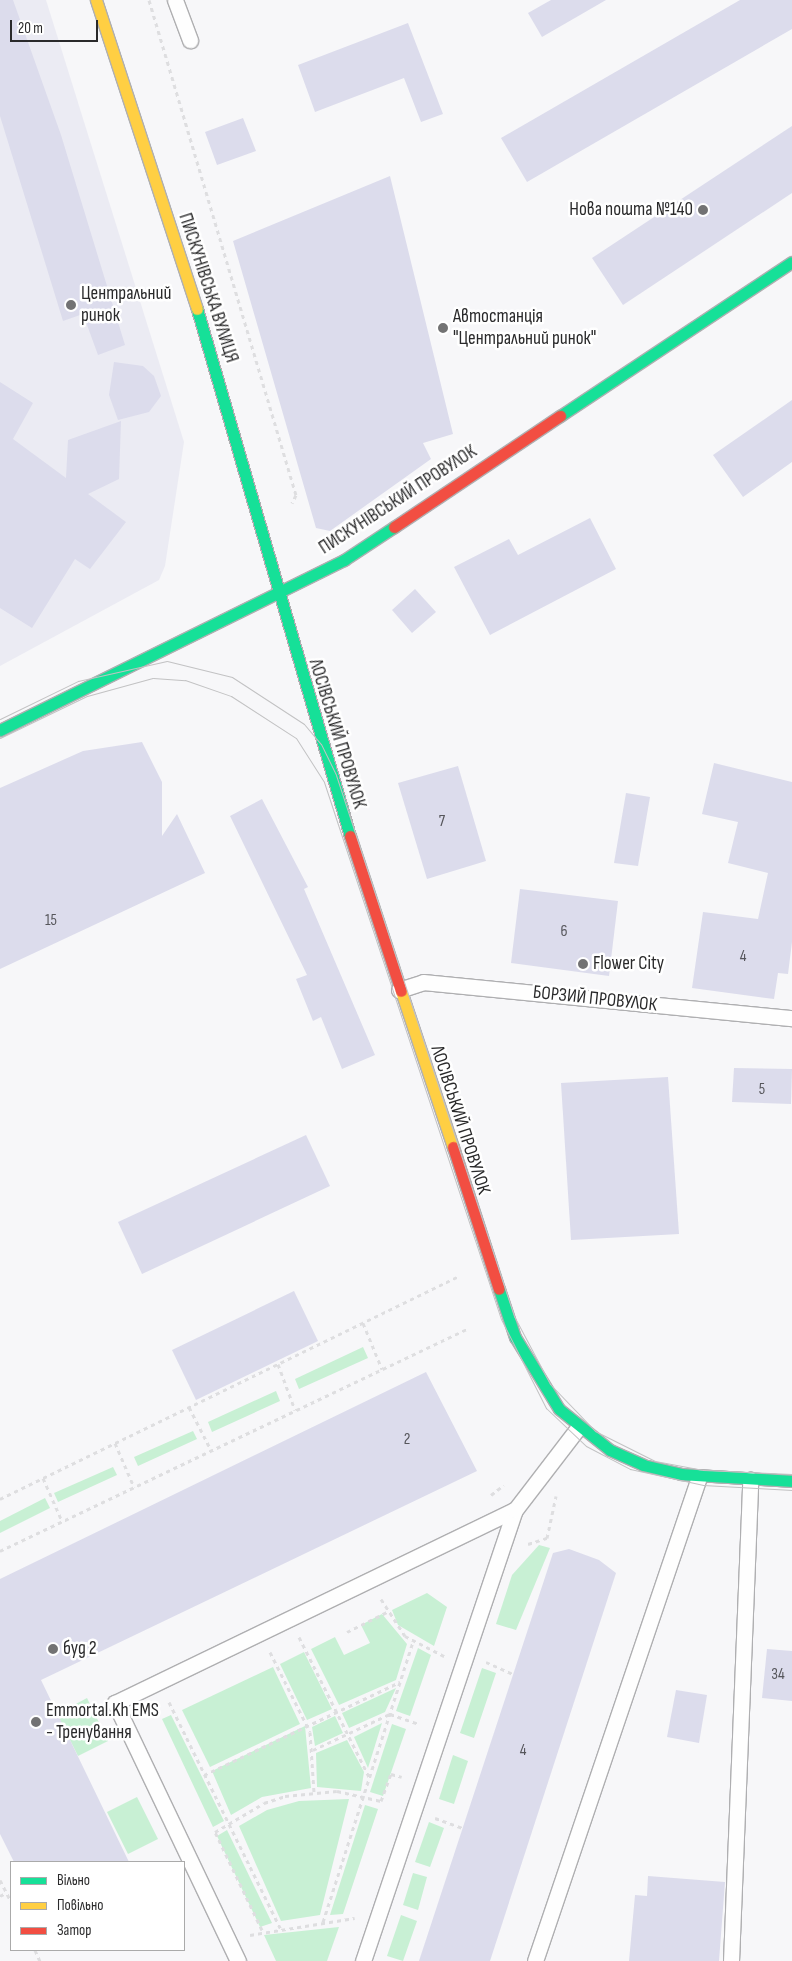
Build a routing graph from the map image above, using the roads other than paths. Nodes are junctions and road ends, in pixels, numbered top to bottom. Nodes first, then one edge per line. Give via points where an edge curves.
1 (96, 0) edge
2 (175, 0) edge
3 (190, 40) dead end
4 (792, 262) edge
5 (277, 590) junction
6 (0, 730) edge
7 (399, 990) junction
8 (792, 1018) edge
9 (578, 1428) junction
10 (699, 1477) junction
11 (750, 1480) junction
12 (792, 1481) edge
13 (515, 1510) junction
14 (238, 1961) edge
15 (363, 1961) edge
16 (535, 1961) edge
17 (731, 1961) edge

1 - 5 street, ПИСКУНІВСЬКА ВУЛИЦЯ via 212,356
2 - 3 lane
4 - 5 street, ПИСКУНІВСЬКИЙ ПРОВУЛОК via 344,560
5 - 6 street, ПИСКУНІВСЬКИЙ ПРОВУЛОК
5 - 7 street, ЛОСІВСЬКИЙ ПРОВУЛОК
7 - 8 lane, БОРЗИЙ ПРОВУЛОК via 423,982
7 - 9 street, ЛОСІВСЬКИЙ ПРОВУЛОК via 504,1311 547,1394
9 - 10 street, ЛОСІВСЬКИЙ ПРОВУЛОК via 643,1465
9 - 13 lane
10 - 11 street, ЛОСІВСЬКИЙ ПРОВУЛОК
10 - 16 lane
11 - 12 street, ЛОСІВСЬКИЙ ПРОВУЛОК
11 - 17 lane
13 - 14 lane via 115,1703
13 - 15 lane

